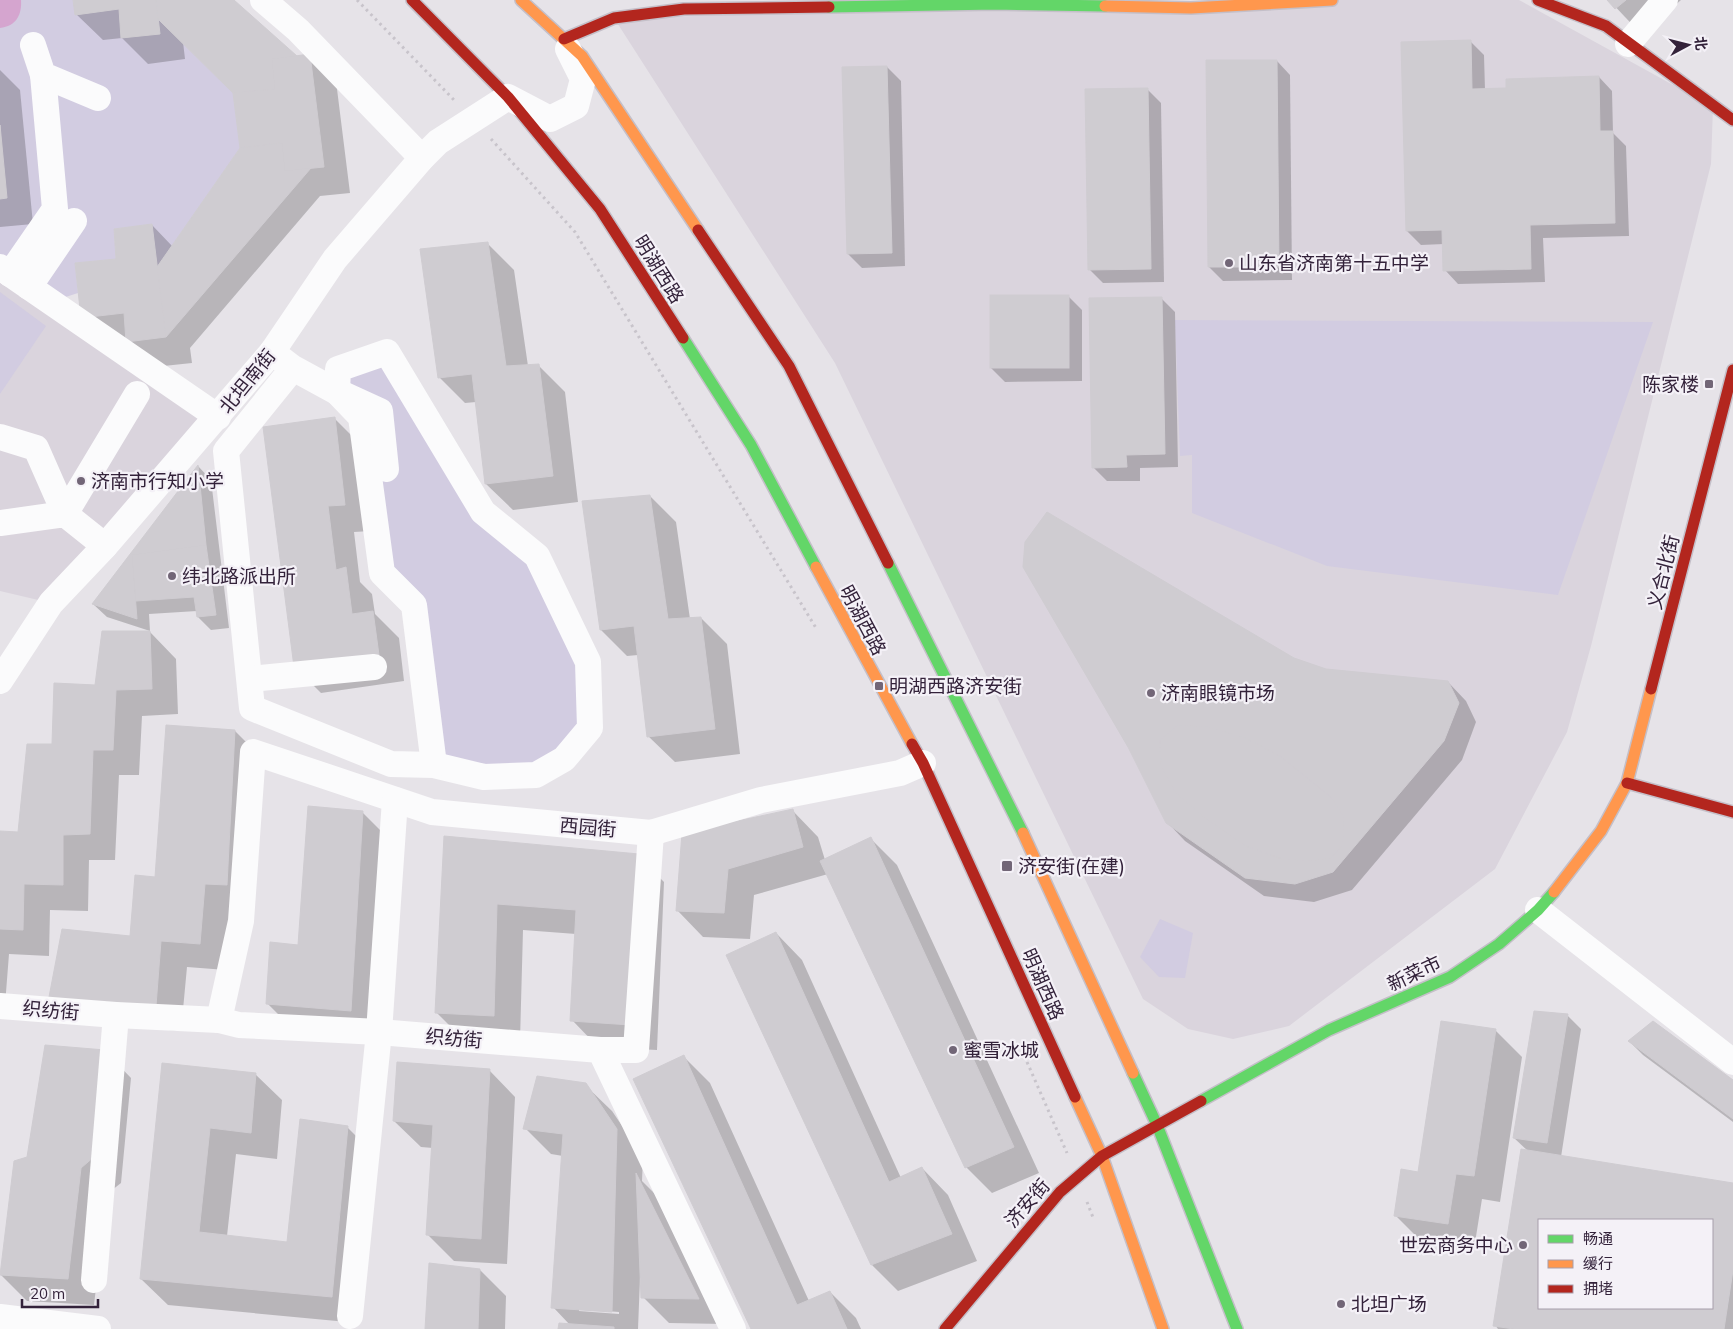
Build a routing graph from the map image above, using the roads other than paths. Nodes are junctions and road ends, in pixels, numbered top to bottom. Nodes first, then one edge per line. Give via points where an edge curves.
1 (263, 0) edge
2 (412, 0) edge
3 (521, 0) edge
4 (1332, 0) edge
5 (1538, 0) edge
6 (1665, 0) edge
7 (1289, 1) edge
8 (849, 3) edge
9 (1191, 4) edge
10 (685, 5) edge
11 (564, 39) junction
12 (1628, 44) junction
13 (32, 45) dead end
14 (42, 75) junction
15 (508, 97) junction
16 (98, 98) dead end
17 (1733, 120) edge
18 (422, 158) junction
19 (74, 221) dead end
20 (13, 276) edge
21 (272, 352) junction
22 (293, 368) junction
23 (1733, 370) edge
24 (337, 392) junction
25 (137, 394) dead end
26 (218, 417) junction
27 (0, 438) edge
28 (386, 469) dead end
29 (65, 514) junction
30 (0, 523) edge
31 (105, 546) junction
32 (374, 667) dead end
33 (250, 680) junction
34 (0, 681) edge
35 (923, 763) junction
36 (434, 765) junction
37 (1627, 783) junction
38 (395, 800) junction
39 (1733, 812) edge
40 (651, 833) junction
41 (1538, 910) junction
42 (0, 1006) edge
43 (116, 1015) junction
44 (219, 1020) junction
45 (379, 1032) junction
46 (600, 1050) junction
47 (1733, 1062) edge
48 (1157, 1125) junction
49 (1102, 1156) junction
50 (94, 1280) dead end
51 (0, 1316) edge
52 (350, 1316) dead end
53 (98, 1329) edge
54 (734, 1329) edge
55 (945, 1329) edge
56 (1163, 1329) edge
57 (1237, 1329) edge

1 - 18 street via 298,30
2 - 15 main road, 明湖西路
3 - 11 main road
4 - 7 main road
5 - 12 main road via 1606,26
6 - 12 street
7 - 9 main road
8 - 9 main road
8 - 10 main road
10 - 11 main road via 614,18
11 - 15 street via 583,79 576,106 550,119
11 - 48 main road via 582,56 789,366 999,782
12 - 17 main road
13 - 14 street
14 - 16 street
14 - 20 street via 55,209
15 - 18 street, 北坦南街 via 438,142
15 - 35 main road, 明湖西路 via 600,209 751,445 878,686
18 - 21 street, 北坦南街 via 335,260
19 - 20 street
20 - 26 street
21 - 22 street
21 - 26 street, 北坦南街
22 - 24 street
22 - 33 street via 226,451
23 - 37 main road, 义合北街
24 - 28 street via 380,410
24 - 36 street via 360,417 382,573 414,605
24 - 36 street via 338,369 387,352 483,512 537,556 588,662 590,728 564,759 536,774 484,777
25 - 29 street
26 - 31 street, 北坦南街
27 - 29 street via 36,448
29 - 30 street
29 - 31 street
31 - 34 street, 北坦南街 via 51,603
32 - 33 street
33 - 36 street via 252,708 391,764
35 - 40 street, 西园街 via 900,773 761,800
35 - 49 main road, 明湖西路
37 - 39 main road
37 - 41 main road, 新菜市 via 1601,831 1570,874
38 - 40 street, 西园街 via 432,812
38 - 44 street, 西园街 via 253,752 242,921
38 - 45 street
40 - 46 street, 织纺街 via 636,1050
41 - 47 street
41 - 48 main road, 新菜市 via 1499,944 1450,977 1329,1030
42 - 43 street, 织纺街
43 - 44 street, 织纺街
43 - 50 street
44 - 45 street, 织纺街 via 239,1025
45 - 46 street, 织纺街
45 - 52 street
46 - 54 street
48 - 49 main road, 济安街
48 - 57 main road
49 - 55 main road, 济安街 via 1060,1192
49 - 56 main road, 明湖西路
51 - 53 street

